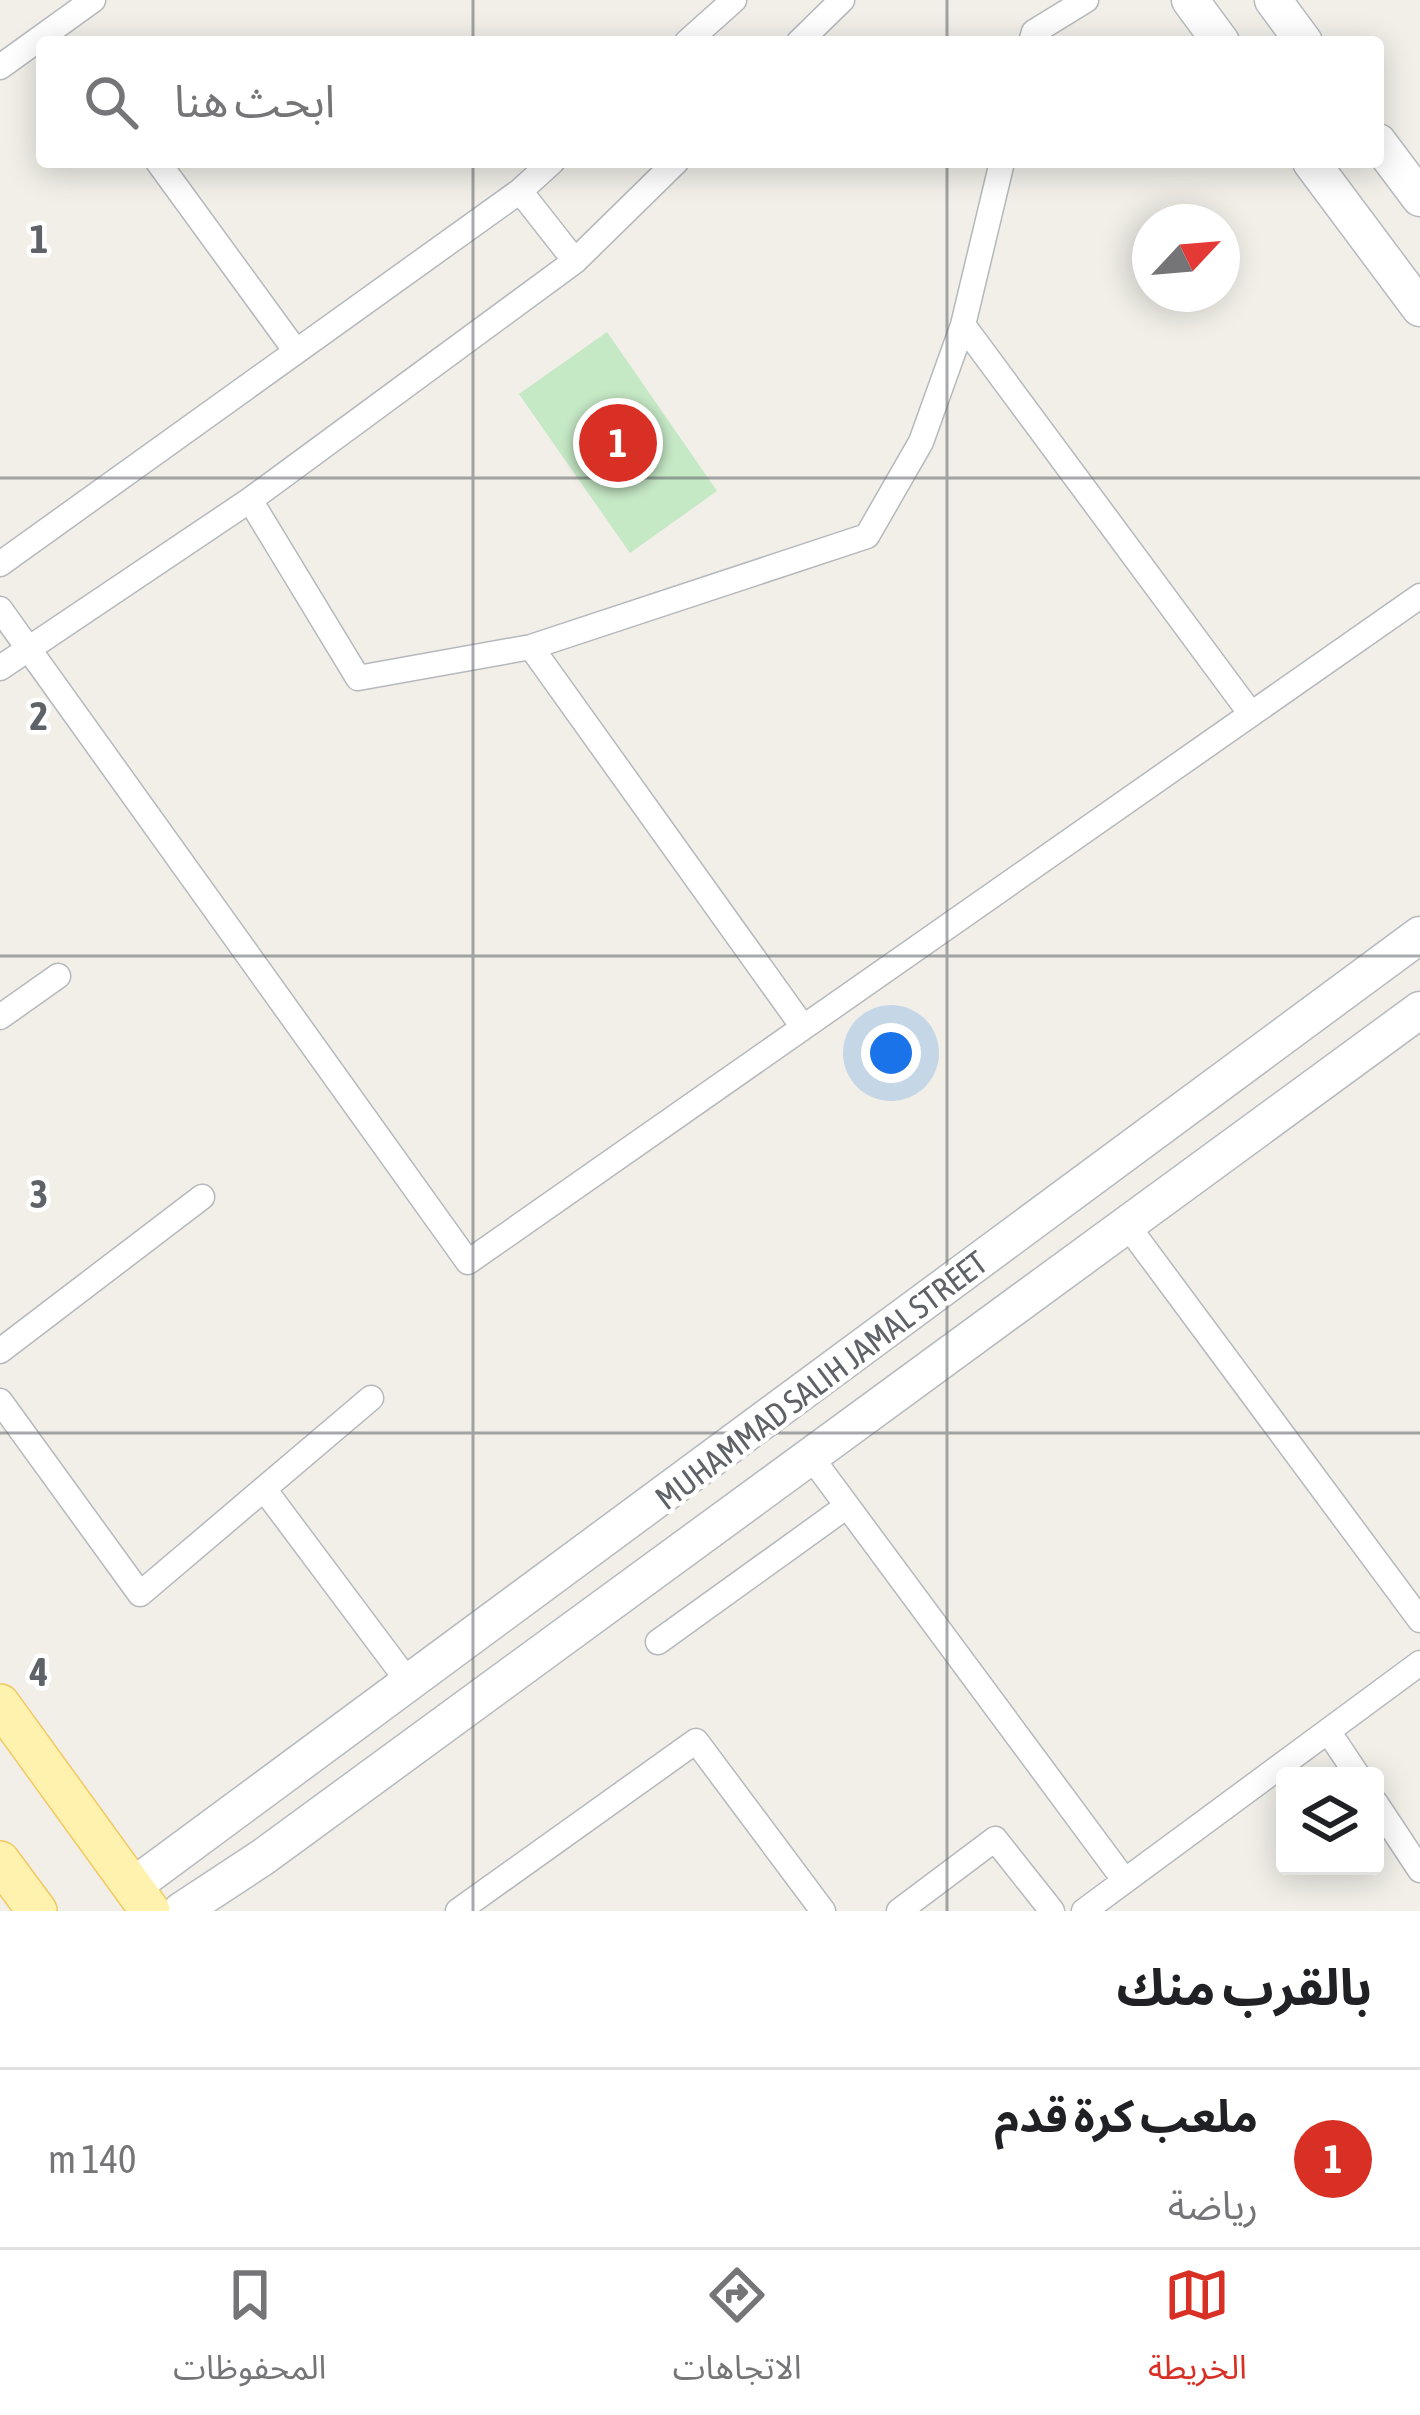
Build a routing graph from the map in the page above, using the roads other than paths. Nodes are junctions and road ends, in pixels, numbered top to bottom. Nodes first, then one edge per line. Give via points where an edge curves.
1 (93, 0) edge
2 (734, 0) edge
3 (842, 0) edge
4 (1086, 0) edge
5 (1190, 0) edge
6 (1274, 0) edge
7 (64, 34) edge
8 (694, 36) edge
9 (805, 36) edge
10 (1033, 36) edge
11 (1217, 36) edge
12 (1300, 36) edge
13 (36, 48) edge
14 (0, 67) edge
15 (1384, 150) edge
16 (162, 168) edge
17 (545, 168) edge
18 (670, 168) edge
19 (1001, 168) edge
20 (1315, 168) edge
21 (520, 191) junction
22 (1420, 198) edge
23 (575, 261) junction
24 (1420, 308) edge
25 (963, 325) junction
26 (295, 350) junction
27 (250, 500) junction
28 (0, 565) edge
29 (1420, 596) edge
30 (0, 609) edge
31 (531, 647) junction
32 (29, 649) junction
33 (0, 668) edge
34 (1251, 714) junction
35 (1420, 935) edge
36 (58, 976) dead end
37 (1420, 1010) edge
38 (0, 1017) edge
39 (803, 1027) junction
40 (202, 1197) dead end
41 (1127, 1225) junction
42 (0, 1351) edge
43 (371, 1399) dead end
44 (0, 1401) edge
45 (811, 1456) junction
46 (264, 1489) junction
47 (847, 1506) junction
48 (1420, 1620) edge
49 (658, 1642) dead end
50 (1420, 1663) edge
51 (410, 1684) junction
52 (0, 1704) edge
53 (1328, 1731) junction
54 (1352, 1767) edge
55 (1384, 1816) edge
56 (0, 1861) edge
57 (1420, 1870) edge
58 (1125, 1880) junction
59 (141, 1899) edge
60 (37, 1911) edge
61 (181, 1911) edge
62 (458, 1911) edge
63 (823, 1911) edge
64 (899, 1911) edge
65 (1052, 1911) edge
66 (1084, 1911) edge

1 - 7 street
2 - 8 street
3 - 9 street
4 - 10 street
5 - 11 street
6 - 12 street
13 - 14 street
15 - 22 street
16 - 26 street
17 - 21 street
18 - 23 street
19 - 25 street
20 - 24 street
21 - 23 street
21 - 26 street
23 - 27 street
25 - 31 street via 921,442 867,536
25 - 34 street
26 - 28 street
27 - 31 street via 358,678
27 - 32 street
29 - 34 street
30 - 32 street
31 - 39 street
32 - 33 street
32 - 39 street via 468,1262
34 - 39 street
35 - 51 street, MUHAMMAD SALIH JAMAL STREET
36 - 38 street
37 - 41 street, MUHAMMAD SALIH JAMAL STREET
40 - 42 street
41 - 45 street, MUHAMMAD SALIH JAMAL STREET
41 - 48 street
43 - 46 street
44 - 46 street via 140,1594
45 - 47 street
45 - 61 street, MUHAMMAD SALIH JAMAL STREET
46 - 51 street
47 - 49 street
47 - 58 street
50 - 53 street
51 - 59 street, MUHAMMAD SALIH JAMAL STREET via 221,1824
52 - 59 main road
53 - 54 street
53 - 58 street
55 - 57 street
56 - 60 main road
58 - 66 street
62 - 63 street via 696,1741
64 - 65 street via 994,1840

